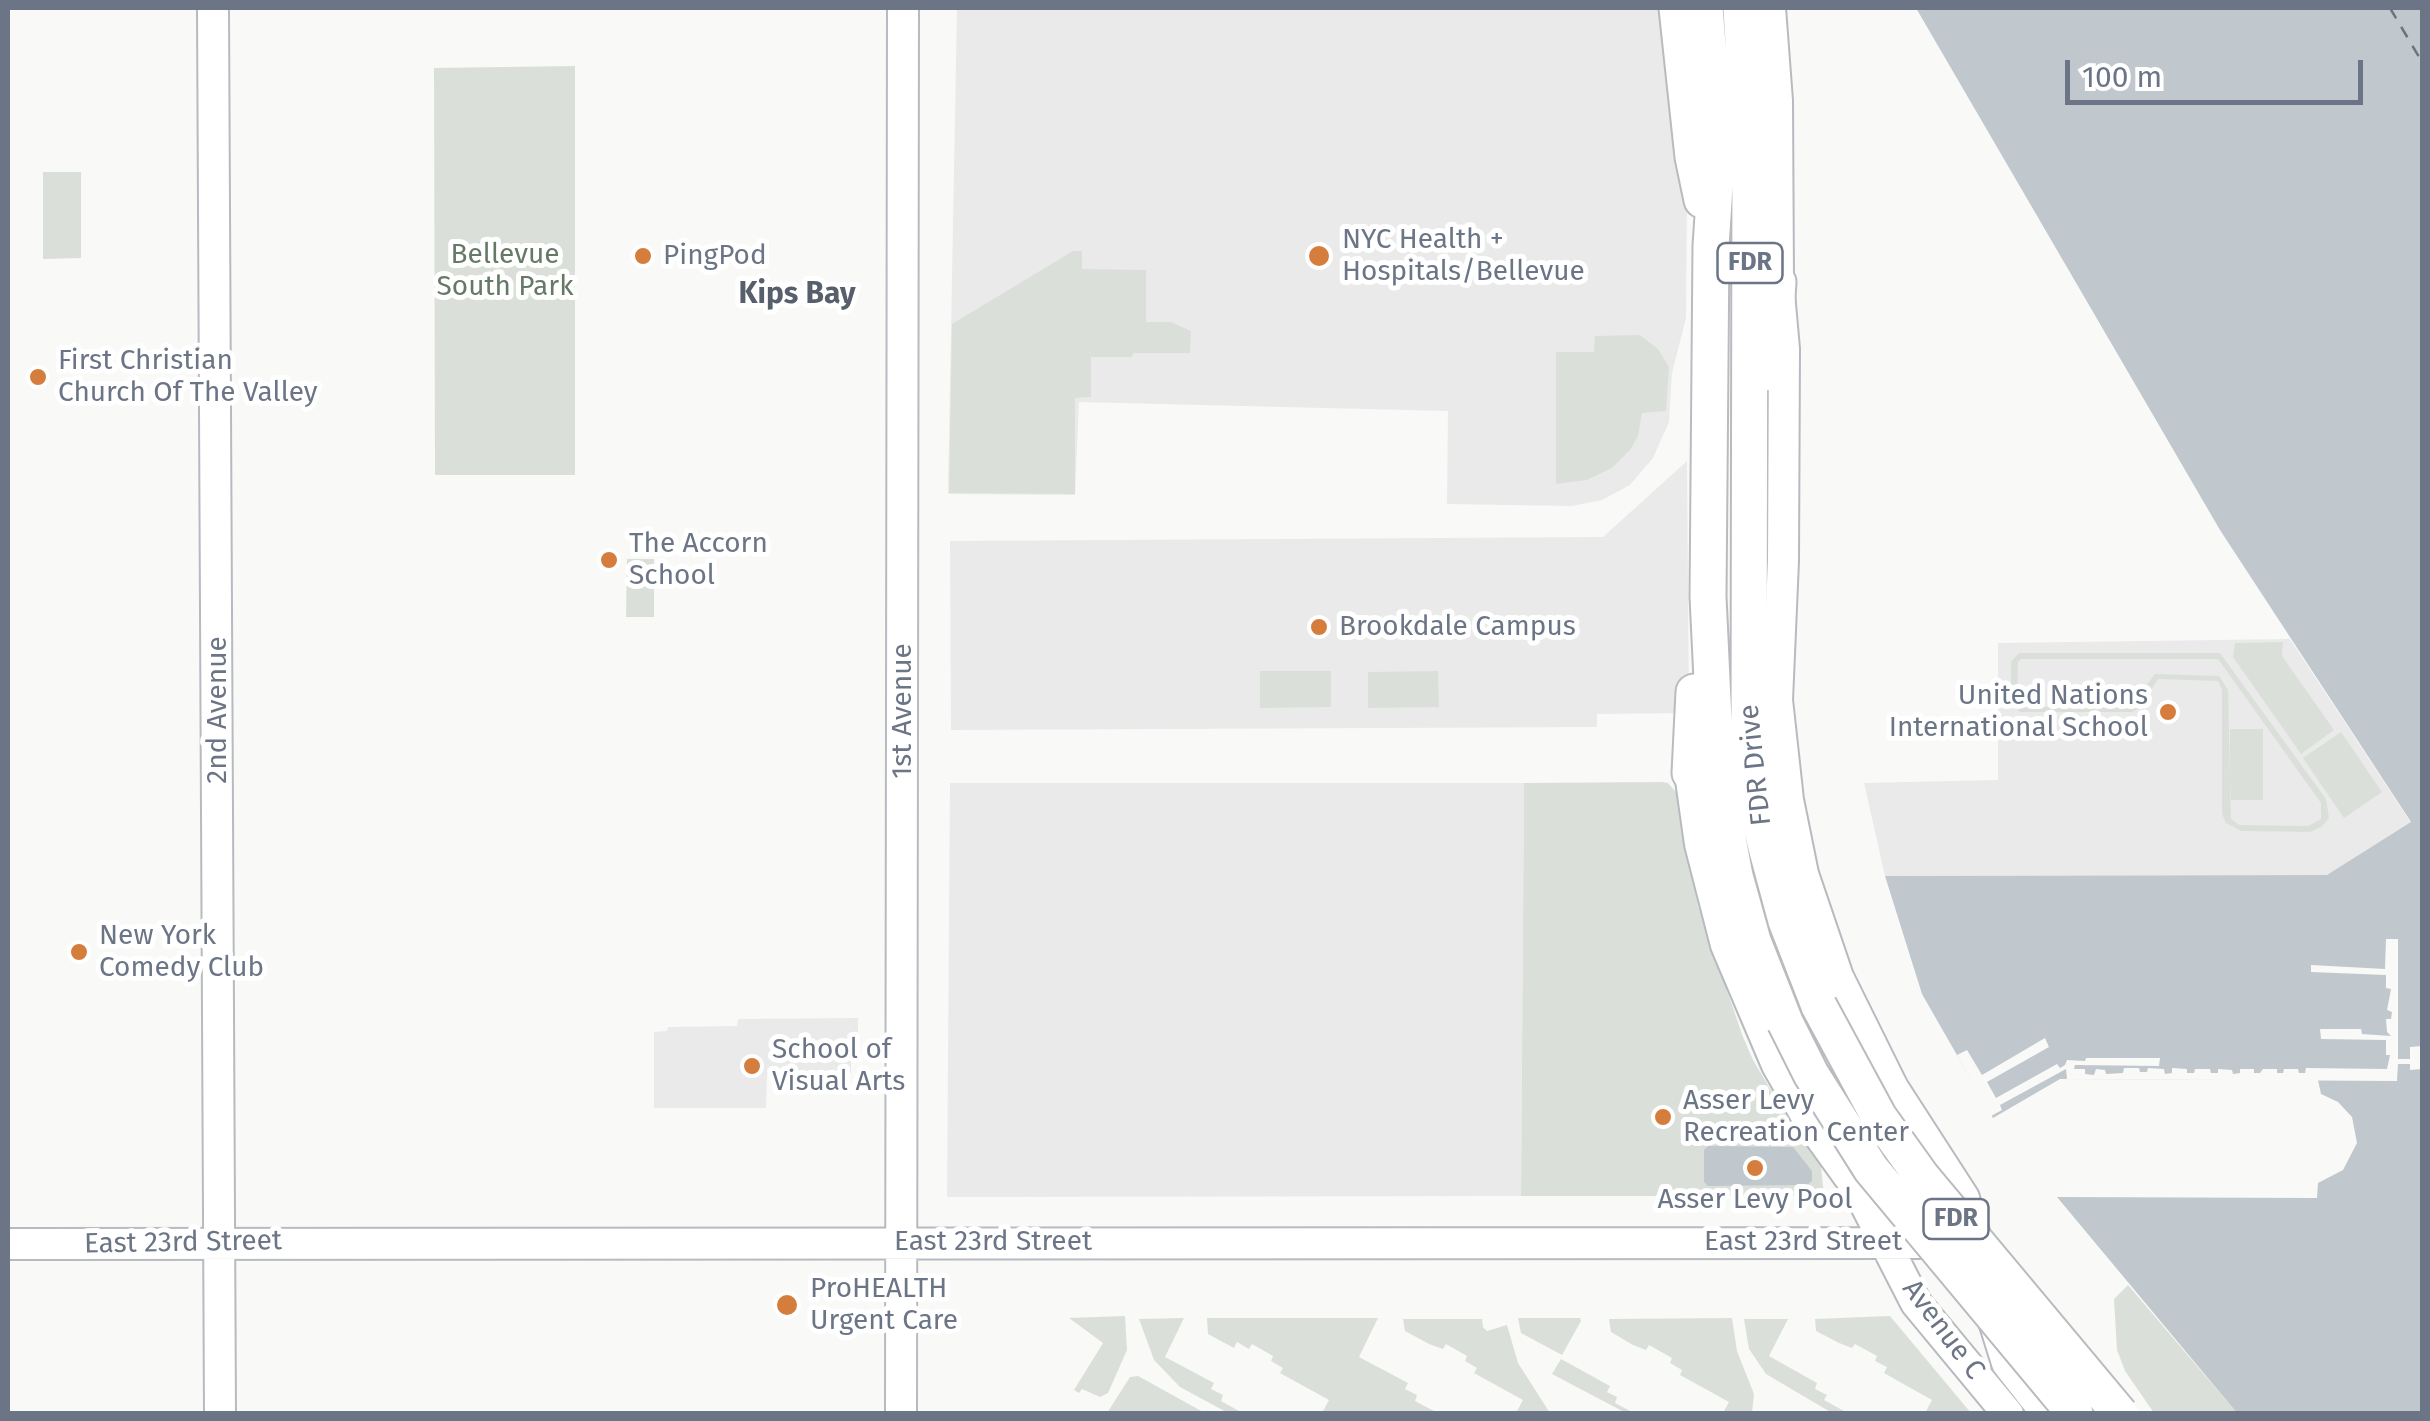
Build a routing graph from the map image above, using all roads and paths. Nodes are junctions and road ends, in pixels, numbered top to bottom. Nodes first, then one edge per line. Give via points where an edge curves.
1 (213, 8) edge
2 (903, 8) edge
3 (1677, 8) edge
4 (1705, 8) edge
5 (1740, 8) edge
6 (1770, 8) edge
7 (1711, 246) junction
8 (1778, 282) junction
9 (1751, 592) junction
10 (1708, 597) junction
11 (1690, 773) joint
12 (1973, 1224) junction
13 (902, 1241) junction
14 (1884, 1242) junction
15 (220, 1243) junction
16 (8, 1244) edge
17 (220, 1414) edge
18 (901, 1414) edge
19 (2008, 1414) edge
20 (2048, 1414) edge
21 (2076, 1414) edge
22 (2120, 1414) edge

1 - 15 main road, 2nd Avenue
2 - 13 main road, 1st Avenue
3 - 7 highway via 1692,157
4 - 7 highway, FDR Drive / FDR via 1717,156
5 - 9 highway, FDR Drive / FDR via 1750,160
6 - 8 main road, FDR Drive
7 - 10 highway, FDR Drive / FDR
8 - 9 highway via 1769,502
8 - 12 main road, FDR Drive via 1784,388 1777,700 1795,840 1814,912 1856,1017
9 - 22 highway, FDR Drive / FDR, bridge via 1749,732 1758,808 1786,920 1819,1006 1861,1088 1922,1177
10 - 11 highway via 1694,678
10 - 21 highway, FDR Drive / FDR, bridge via 1728,841 1753,941 1784,1022 1871,1169
11 - 14 main road via 1708,878 1746,998 1794,1097
12 - 14 main road, East 23rd Street via 1934,1242
12 - 20 main road, Avenue C via 2002,1354
13 - 14 main road, East 23rd Street
13 - 15 main road, East 23rd Street
13 - 18 main road, 1st Avenue
14 - 19 main road, Avenue C via 1916,1303
15 - 16 main road, East 23rd Street
15 - 17 main road, 2nd Avenue

